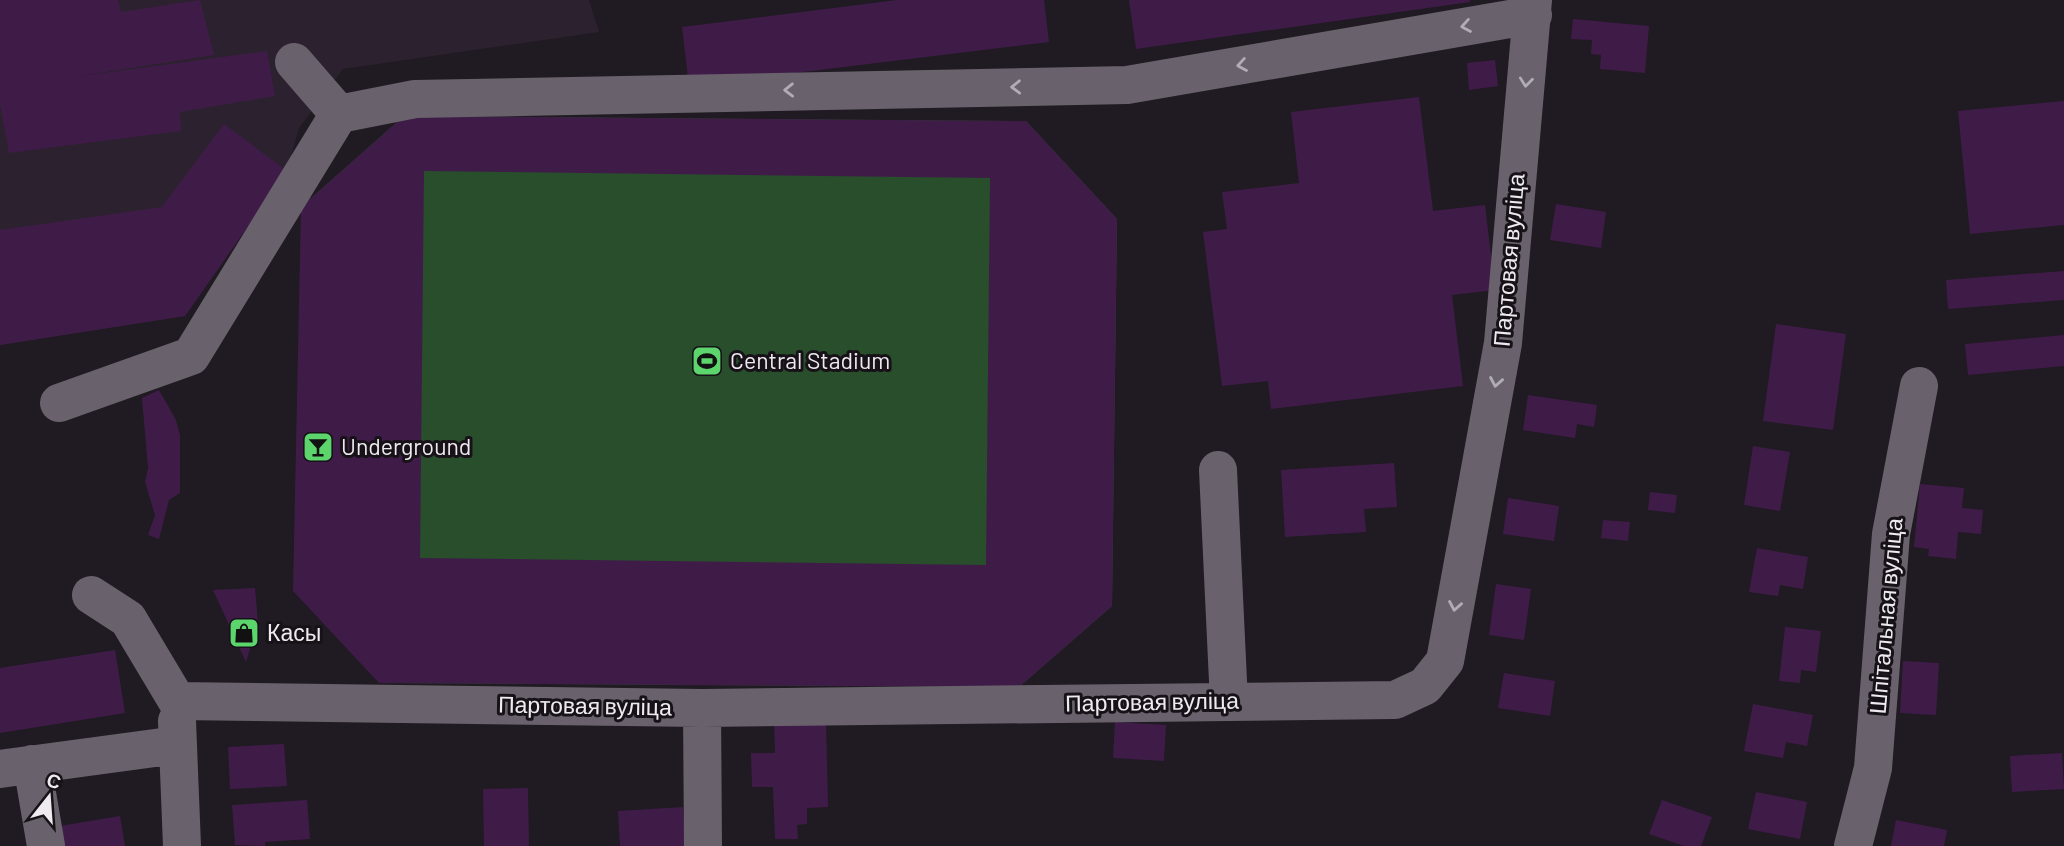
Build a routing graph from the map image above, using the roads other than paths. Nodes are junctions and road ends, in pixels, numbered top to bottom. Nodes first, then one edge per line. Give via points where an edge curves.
1 (1533, 7) edge
2 (294, 62) dead end
3 (339, 114) junction
4 (1919, 386) dead end
5 (59, 403) dead end
6 (1218, 470) dead end
7 (91, 595) dead end
8 (177, 701) junction
9 (1229, 702) junction
10 (702, 708) junction
11 (177, 745) junction
12 (16, 767) edge
13 (46, 846) edge
14 (182, 846) edge
15 (704, 846) edge
16 (1853, 846) edge

1 -> 3 street via 1127,85 415,99
1 -> 9 street, Партовая вуліца via 1503,344 1445,660 1425,686 1395,700
2 - 3 street
3 - 5 street via 191,356
4 - 16 street, Шпітальная вуліца via 1891,534 1873,768
6 - 9 street
7 - 8 street via 128,619
8 - 10 street, Партовая вуліца
8 - 11 street
9 - 10 street, Партовая вуліца
10 - 15 street
11 - 12 street
11 - 14 street
12 - 13 street

